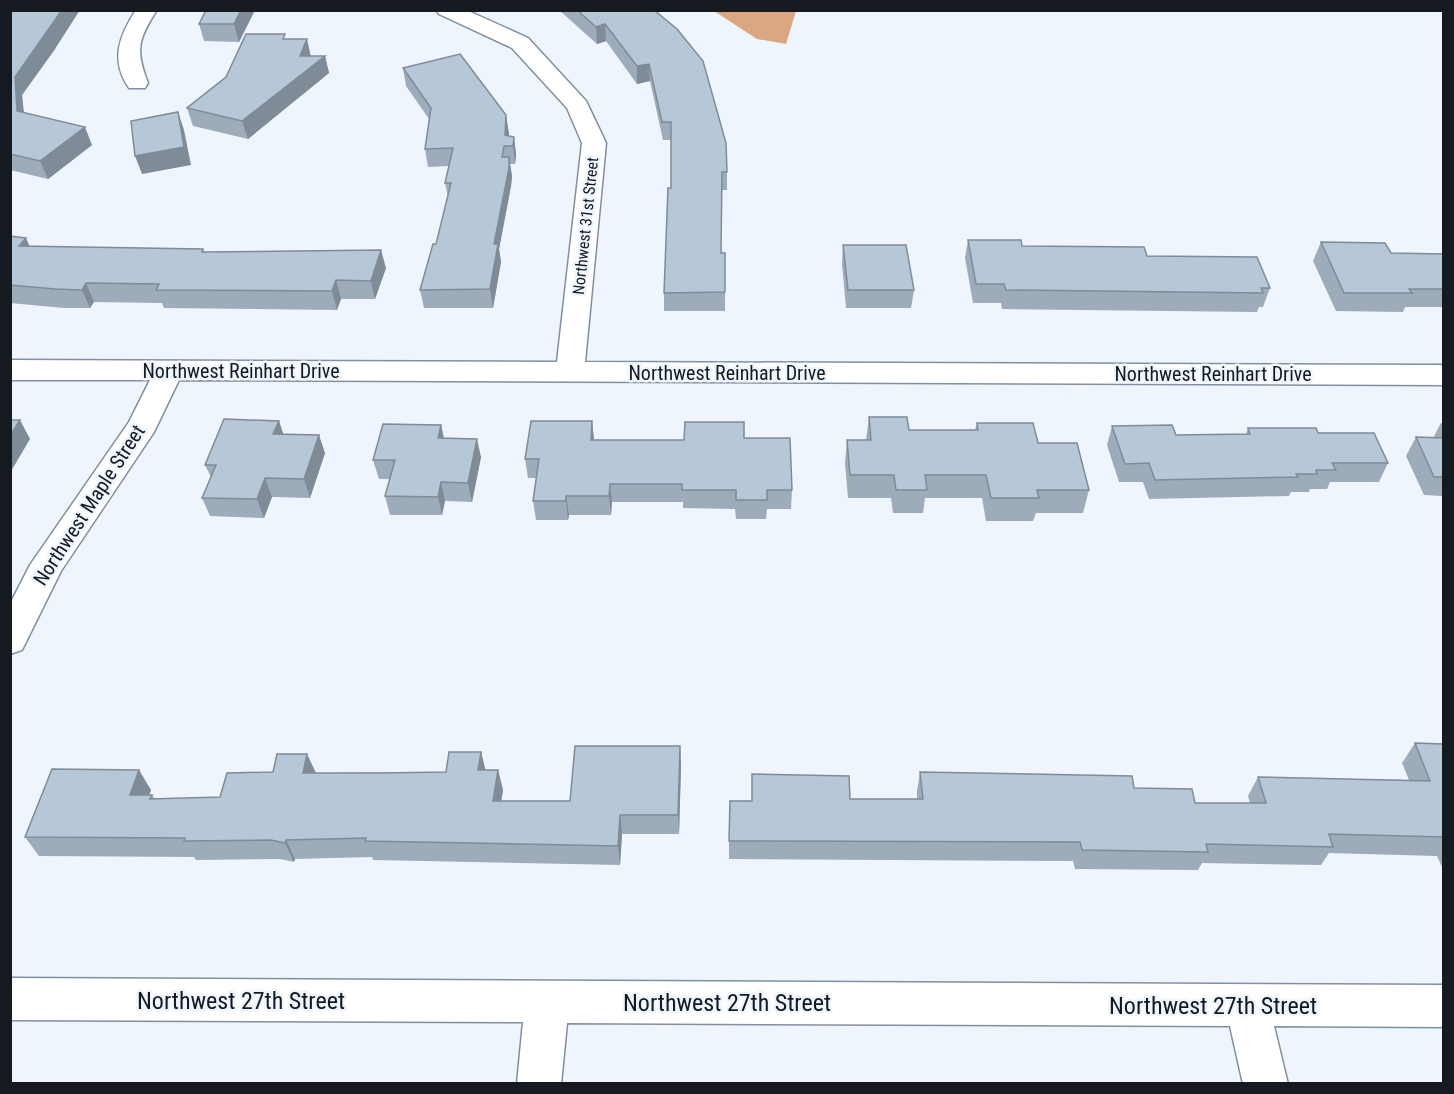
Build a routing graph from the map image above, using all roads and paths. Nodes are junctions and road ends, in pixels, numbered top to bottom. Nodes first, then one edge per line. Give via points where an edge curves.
1 (147, 10) edge
2 (446, 10) edge
3 (137, 83) dead end
4 (10, 370) edge
5 (169, 370) junction
6 (570, 372) junction
7 (1443, 375) edge
8 (10, 640) edge
9 (10, 999) edge
10 (547, 1003) junction
11 (1247, 1006) junction
12 (1443, 1006) edge
13 (539, 1083) edge
14 (1266, 1083) edge

1 - 3 street via 133,31 126,57
2 - 6 street, Northwest 31st Street via 520,43 578,106 594,143
4 - 5 street, Northwest Reinhart Drive
5 - 6 street, Northwest Reinhart Drive
5 - 8 street, Northwest Maple Street via 143,425 47,565
6 - 7 street, Northwest Reinhart Drive
9 - 10 street, Northwest 27th Street
10 - 11 street, Northwest 27th Street
10 - 13 street
11 - 12 street, Northwest 27th Street
11 - 14 street

